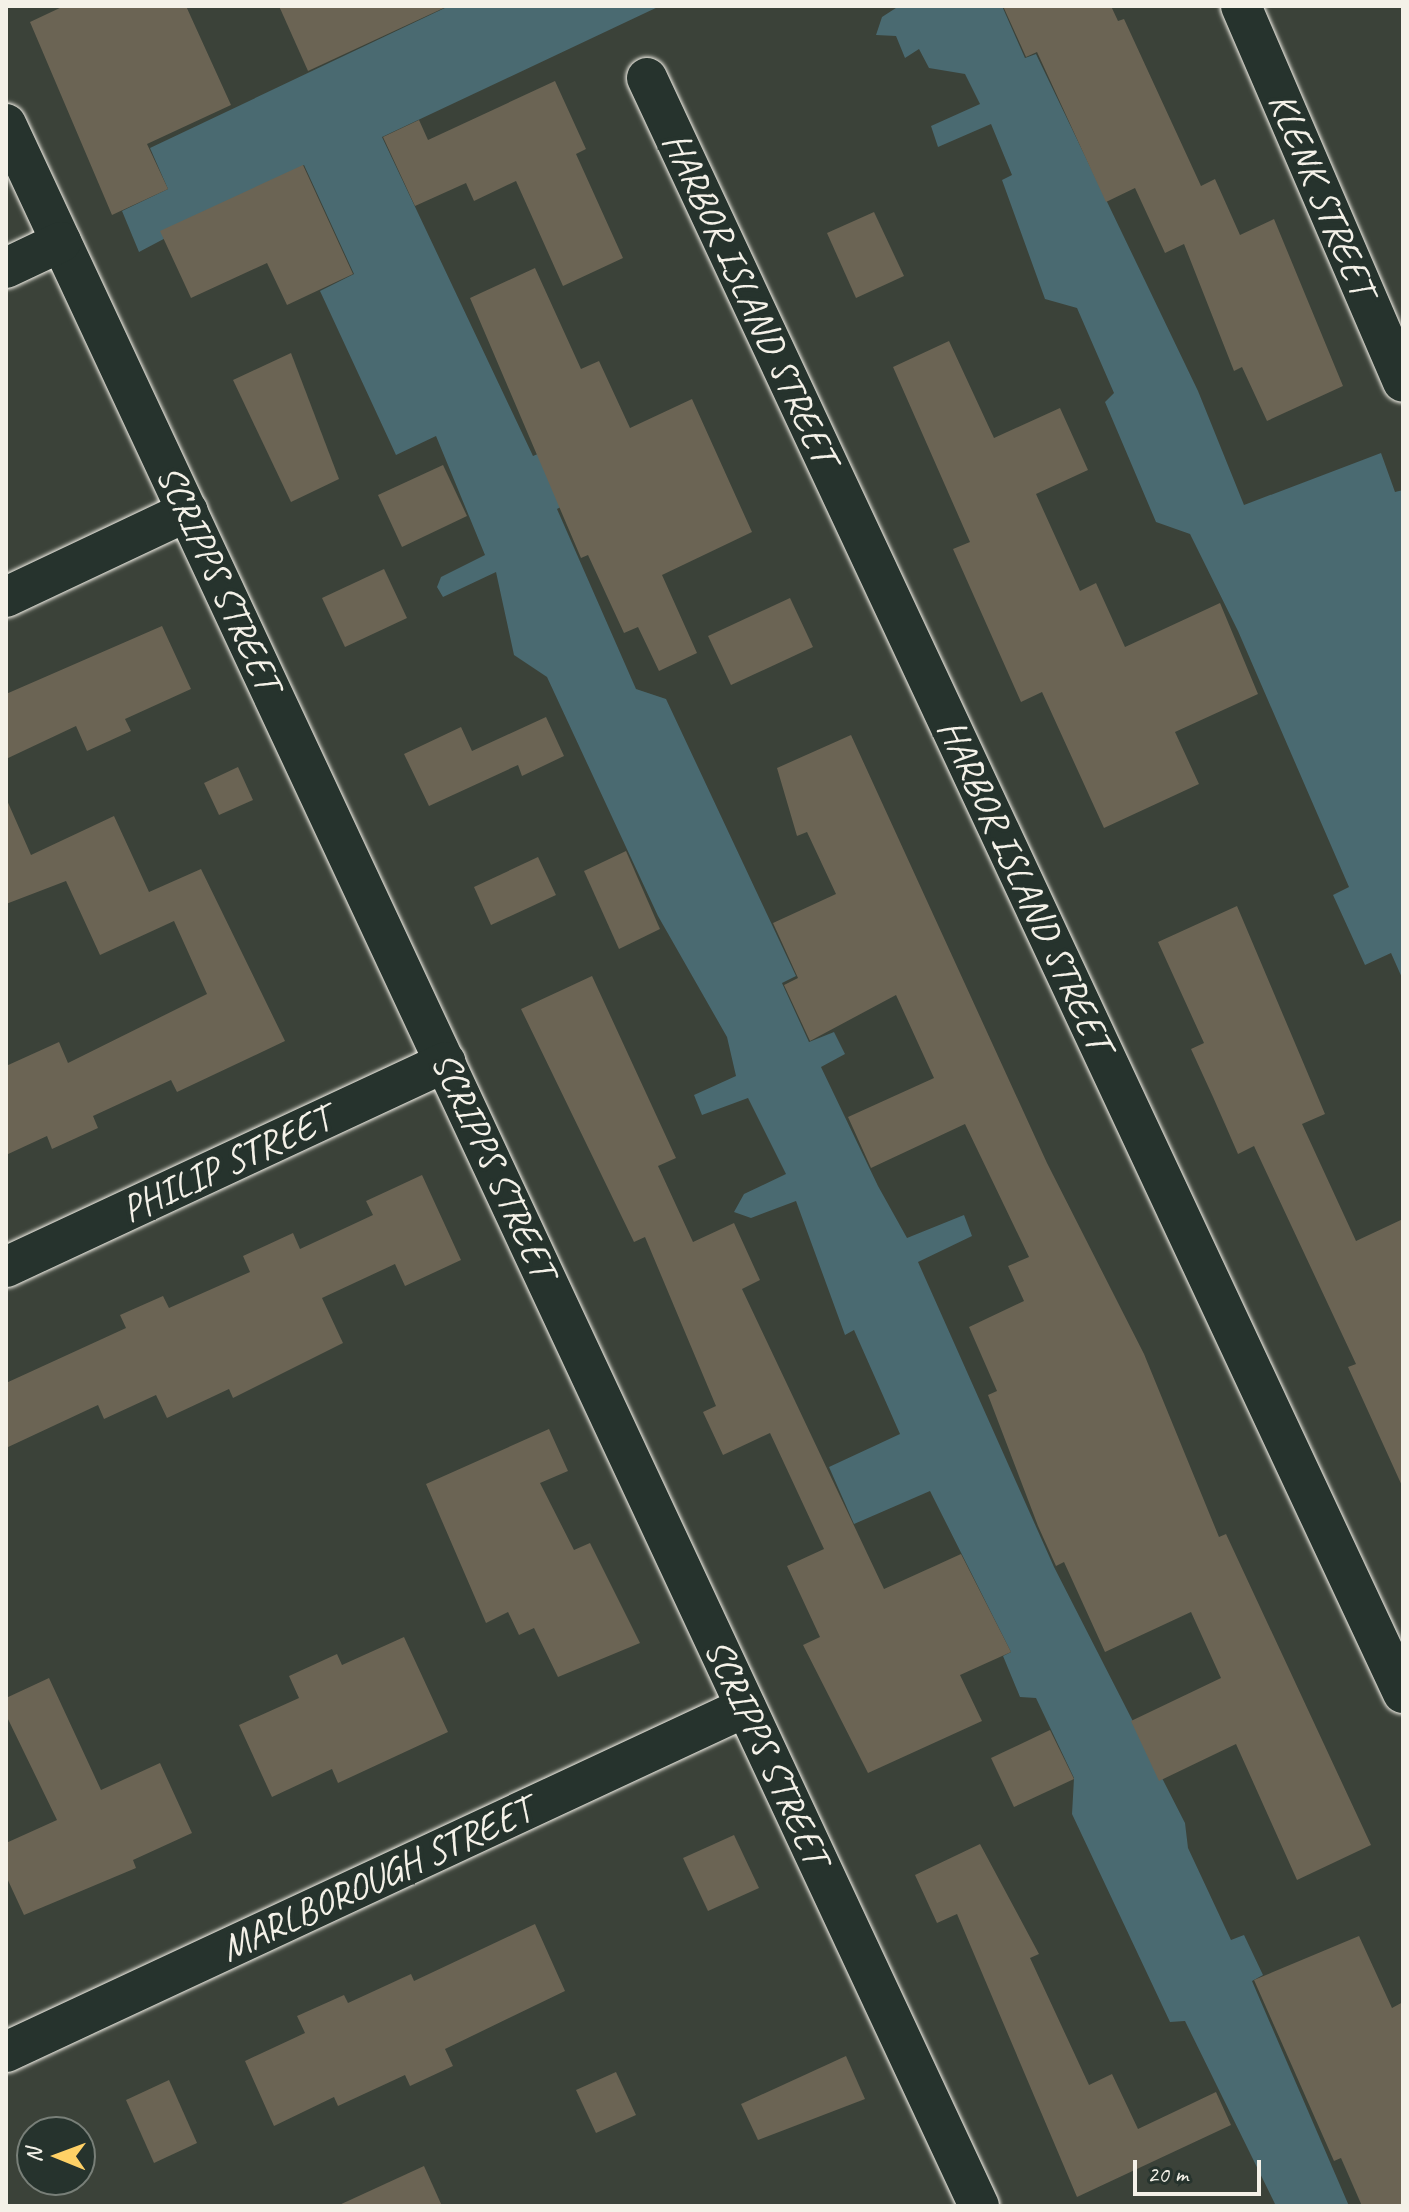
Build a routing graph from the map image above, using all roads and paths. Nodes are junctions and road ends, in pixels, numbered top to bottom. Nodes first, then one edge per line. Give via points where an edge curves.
1 (1241, 6) edge
2 (647, 78) dead end
3 (6, 124) edge
4 (61, 242) junction
5 (6, 268) edge
6 (1403, 382) edge
7 (188, 511) junction
8 (6, 597) edge
9 (446, 1062) junction
10 (6, 1267) edge
11 (1403, 1693) edge
12 (746, 1707) junction
13 (6, 2052) edge
14 (979, 2206) edge

1 - 6 street, KLENK STREET
2 - 11 street, HARBOR ISLAND STREET
3 - 4 street, SCRIPPS STREET
4 - 5 street
4 - 7 street, SCRIPPS STREET
7 - 8 street
7 - 9 street, SCRIPPS STREET
9 - 10 street, PHILIP STREET
9 - 12 street, SCRIPPS STREET
12 - 13 street, MARLBOROUGH STREET
12 - 14 street, SCRIPPS STREET

